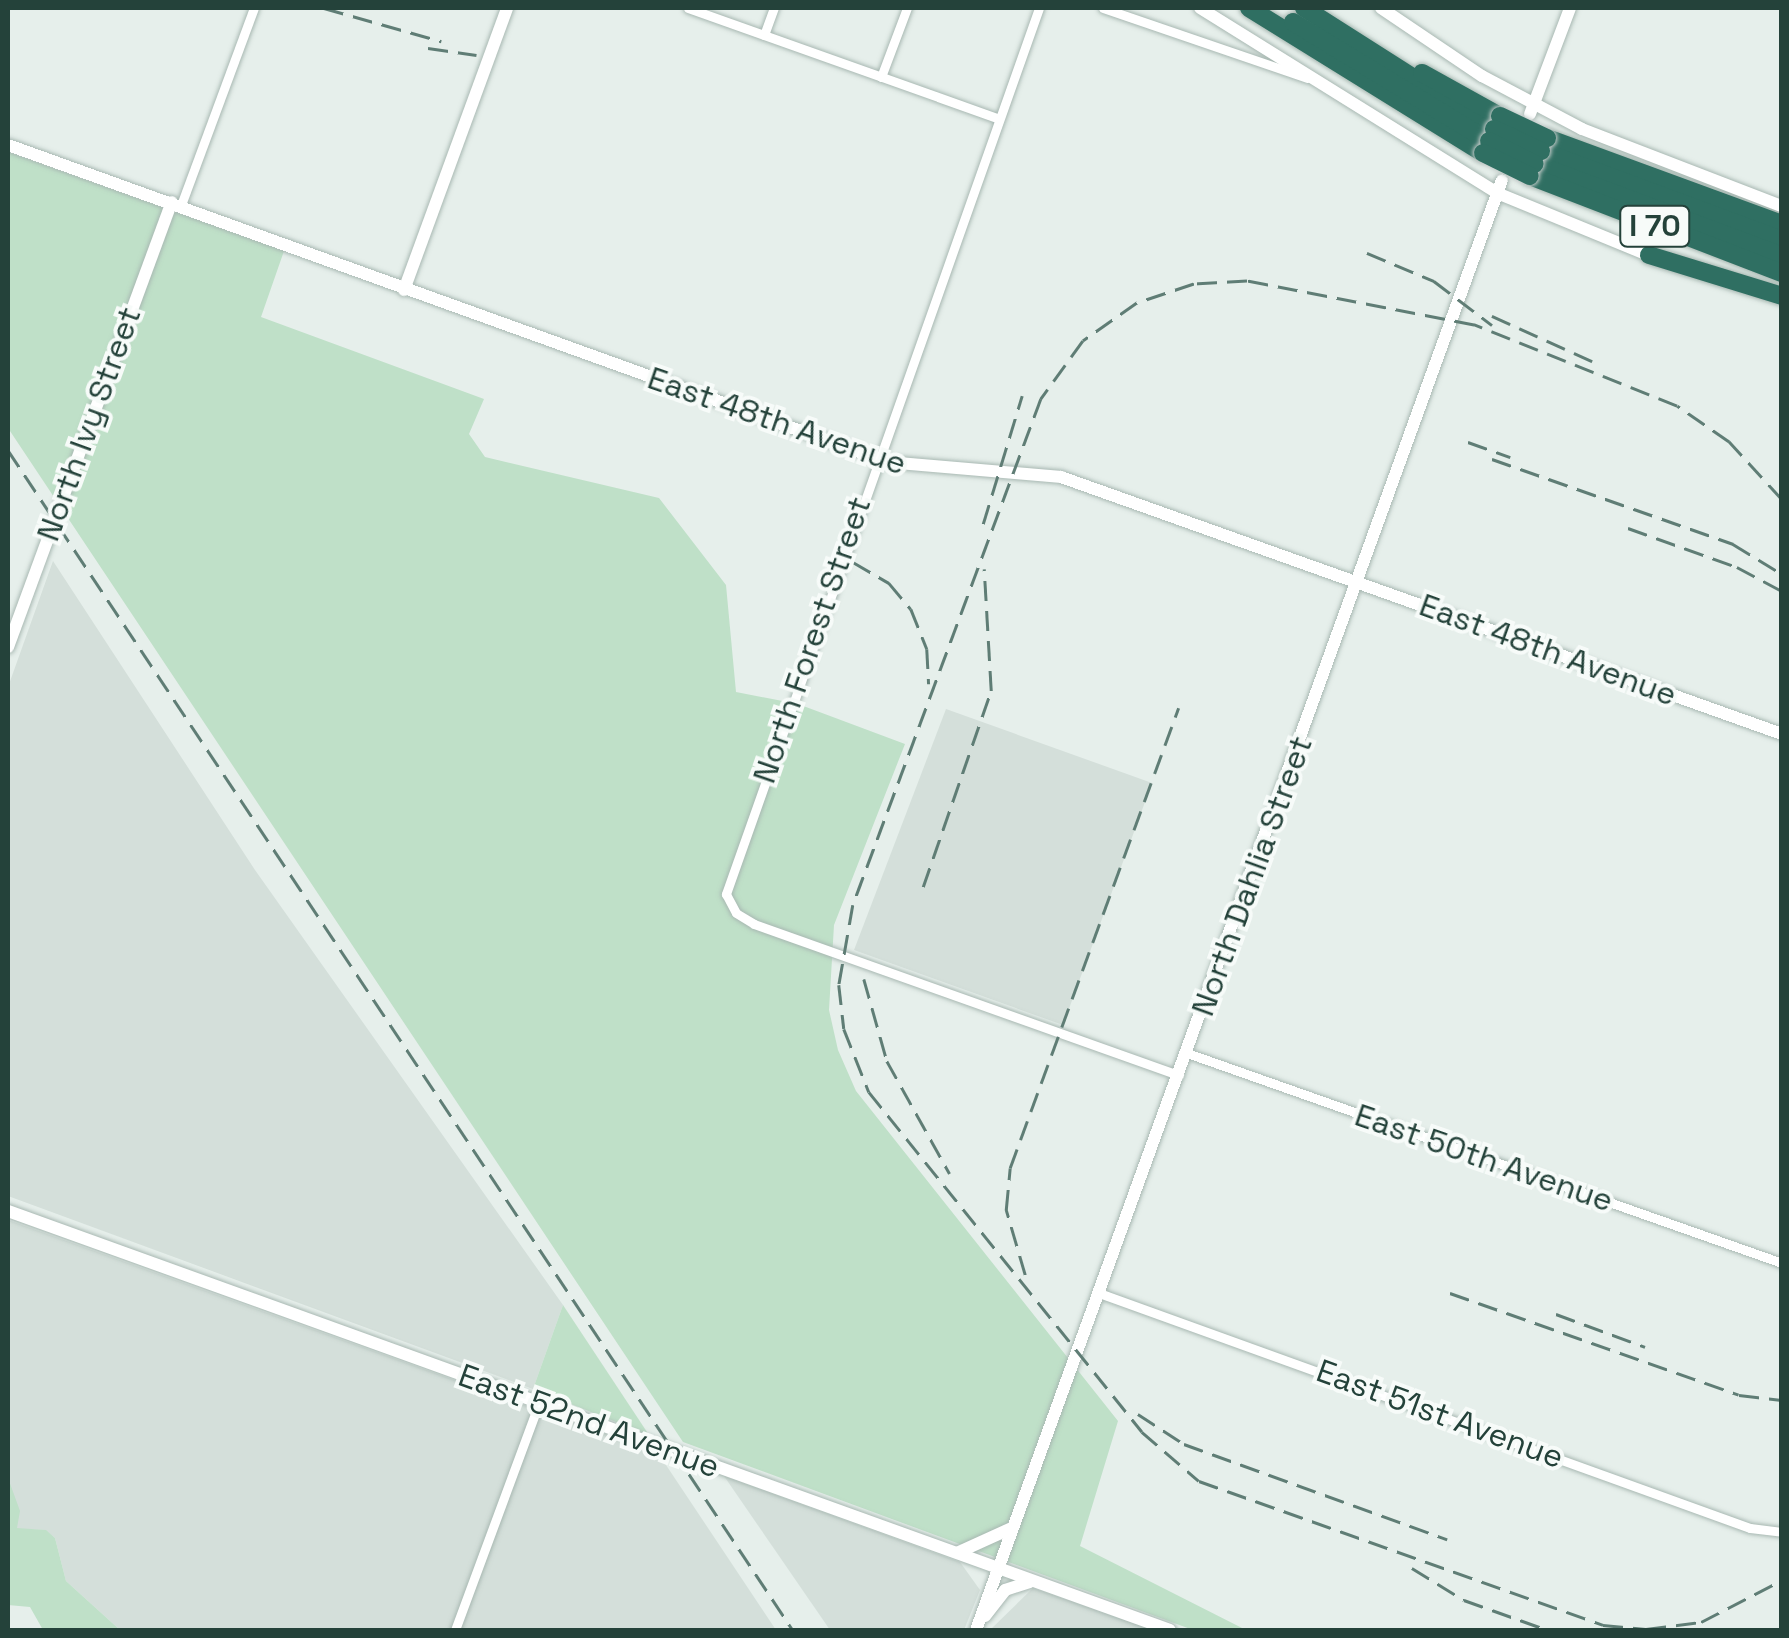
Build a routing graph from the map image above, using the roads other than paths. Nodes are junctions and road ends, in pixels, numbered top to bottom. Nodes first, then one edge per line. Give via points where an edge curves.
1 (254, 8) edge
2 (507, 8) edge
3 (688, 8) edge
4 (774, 8) edge
5 (907, 8) edge
6 (1039, 8) edge
7 (1103, 8) edge
8 (1200, 8) edge
9 (1240, 8) edge
10 (1249, 8) edge
11 (1270, 8) edge
12 (1304, 8) edge
13 (1326, 8) edge
14 (1382, 8) edge
15 (1570, 8) edge
16 (764, 35) junction
17 (1330, 61) junction
18 (881, 77) junction
19 (1314, 80) junction
20 (1531, 109) junction
21 (999, 119) junction
22 (1492, 135) junction
23 (8, 145) edge
24 (1538, 157) junction
25 (1500, 186) junction
26 (177, 203) junction
27 (1782, 206) edge
28 (1782, 224) edge
29 (1782, 240) edge
30 (1649, 255) junction
31 (1782, 256) edge
32 (1782, 272) edge
33 (404, 290) junction
34 (1782, 296) edge
35 (1782, 304) edge
36 (876, 458) junction
37 (1360, 582) junction
38 (8, 646) edge
39 (1782, 734) edge
40 (1187, 1053) junction
41 (1179, 1075) junction
42 (8, 1211) edge
43 (1782, 1264) edge
44 (1099, 1293) junction
45 (539, 1403) junction
46 (1014, 1526) junction
47 (1782, 1532) edge
48 (944, 1550) junction
49 (998, 1570) junction
50 (1030, 1582) junction
51 (455, 1630) edge
52 (976, 1630) edge
53 (1170, 1630) edge

1 - 26 street, North Ivy Street
2 - 33 street
3 - 16 street
4 - 16 street
5 - 18 street
6 - 21 street, North Forest Street
7 - 19 street
8 - 19 street
9 - 17 highway
10 - 17 highway, I 70
11 - 22 highway
12 - 22 highway
13 - 22 highway, I 70 via 1412,67
14 - 20 street
15 - 20 street
16 - 18 street
17 - 22 highway, I 70
18 - 21 street
19 - 25 street
20 - 27 street
21 - 36 street, North Forest Street
22 - 24 highway, I 70, bridge
22 - 24 highway, I 70, bridge
23 - 26 street, East 48th Avenue
24 - 28 highway, I 70
24 - 29 highway
24 - 31 highway
24 - 32 highway, I 70
25 - 30 street
25 - 37 street, North Dahlia Street
26 - 33 street, East 48th Avenue
26 - 38 street, North Ivy Street
30 - 34 highway
30 - 35 street
33 - 36 street, East 48th Avenue
36 - 37 street, East 48th Avenue via 926,470 1048,474
36 - 41 street, North Forest Street via 728,876 730,906 754,924
37 - 39 street, East 48th Avenue
37 - 40 street, North Dahlia Street
40 - 41 street, North Dahlia Street
40 - 43 street, East 50th Avenue
41 - 44 street, North Dahlia Street
42 - 45 street, East 52nd Avenue
44 - 46 street, North Dahlia Street
44 - 47 street, East 51st Avenue via 1750,1528
45 - 48 street, East 52nd Avenue
45 - 51 street
46 - 48 street via 970,1552
46 - 49 street, North Dahlia Street
48 - 49 street, East 52nd Avenue
49 - 50 street, East 52nd Avenue
49 - 52 street, North Dahlia Street
50 - 52 street via 1005,1590
50 - 53 street, East 52nd Avenue

